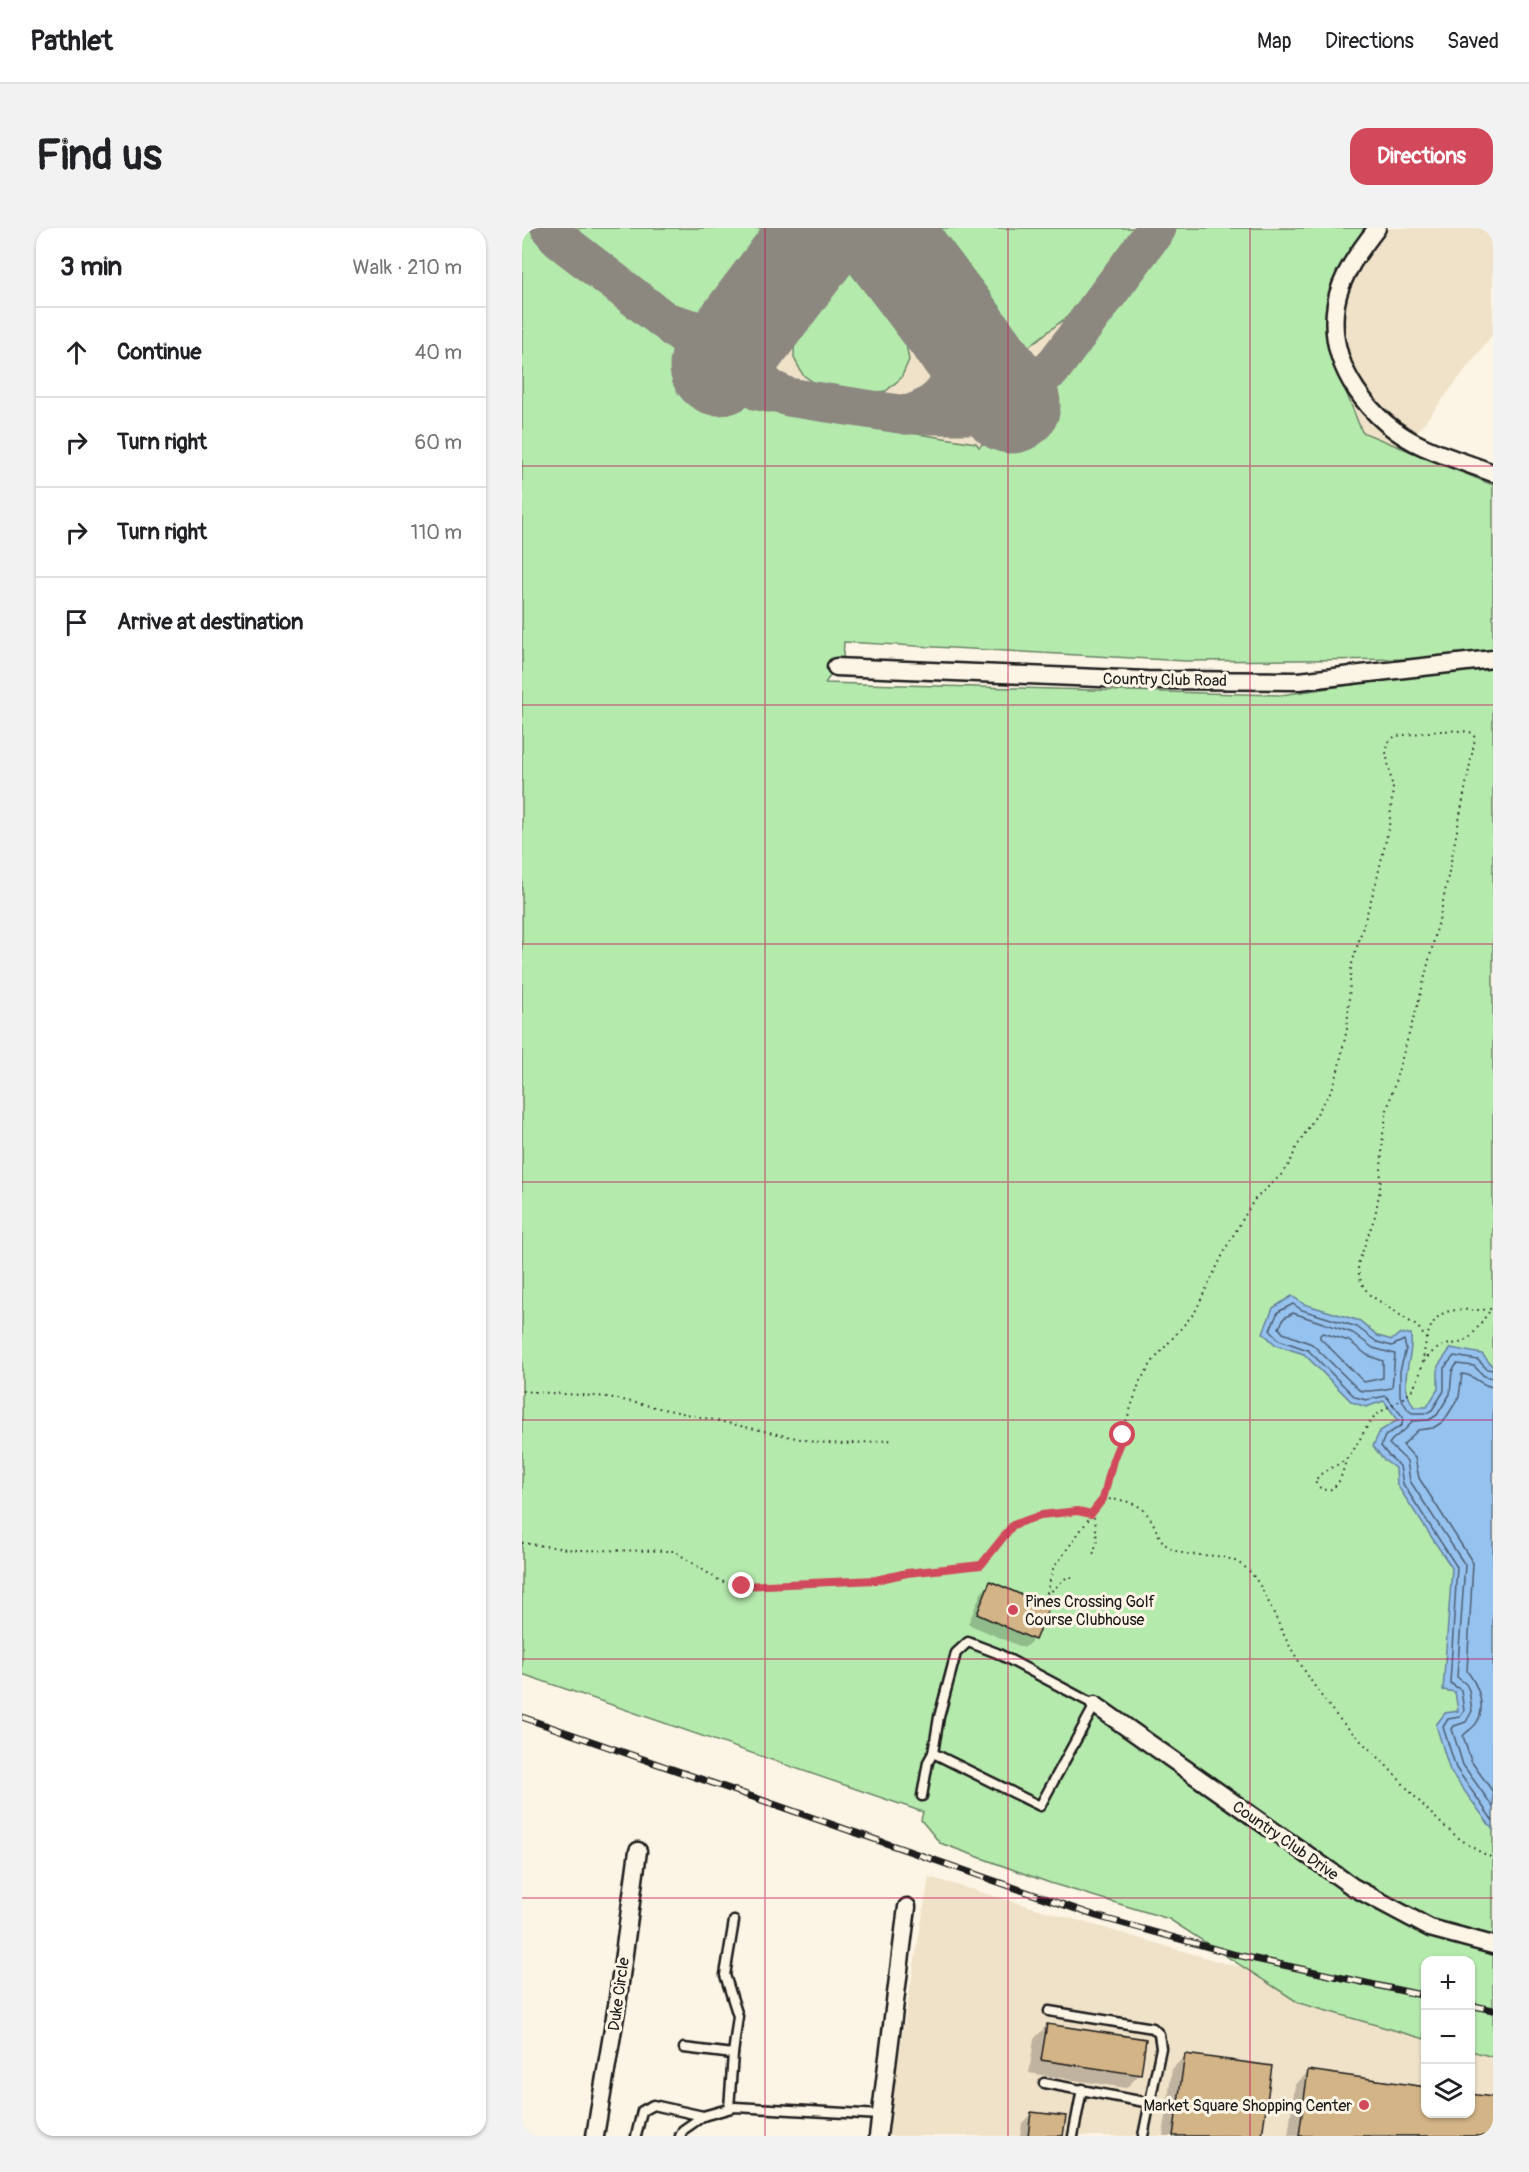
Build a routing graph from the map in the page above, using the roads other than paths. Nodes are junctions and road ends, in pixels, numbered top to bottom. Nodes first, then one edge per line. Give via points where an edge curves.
1 (1377, 228) edge
2 (1493, 473) edge
3 (1493, 659) edge
4 (836, 667) dead end
5 (1095, 1705) junction
6 (933, 1754) junction
7 (922, 1796) dead end
8 (638, 1851) dead end
9 (907, 1907) dead end
10 (734, 1921) dead end
11 (1493, 1945) edge
12 (1049, 2011) dead end
13 (684, 2048) dead end
14 (733, 2055) junction
15 (1044, 2083) dead end
16 (1082, 2089) junction
17 (1150, 2103) junction
18 (729, 2108) junction
19 (881, 2115) junction
20 (703, 2116) junction
21 (595, 2136) edge
22 (636, 2136) edge
23 (680, 2136) edge
24 (878, 2136) edge
25 (1073, 2136) edge
26 (1143, 2136) edge

1 - 2 street via 1349,270 1336,303 1336,339 1346,374 1367,404 1392,429 1422,447
3 - 4 street, Country Club Road via 1299,681 1147,680
5 - 6 lane via 1040,1806
5 - 6 lane via 997,1653 968,1642 956,1653
5 - 11 street, Country Club Drive via 1353,1887 1430,1928
6 - 7 lane
8 - 21 street, Duke Circle
9 - 19 street
10 - 14 lane via 725,1975 738,2016
12 - 17 lane via 1153,2028 1159,2034 1161,2048
13 - 14 lane
14 - 18 lane
15 - 16 lane
16 - 17 lane
16 - 25 lane
17 - 26 lane
18 - 19 lane
18 - 20 lane
19 - 24 street
20 - 22 lane via 653,2105 642,2111
20 - 23 lane

